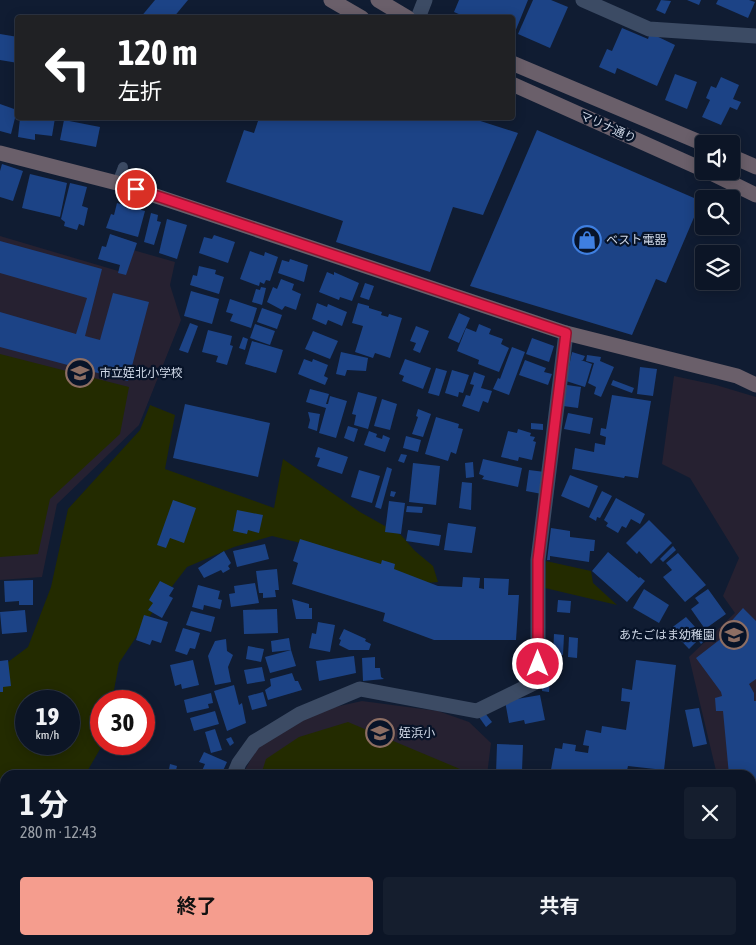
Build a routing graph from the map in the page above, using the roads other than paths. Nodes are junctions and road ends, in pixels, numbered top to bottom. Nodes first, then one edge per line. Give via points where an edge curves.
1 (331, 0) edge
2 (378, 0) edge
3 (425, 0) edge
4 (590, 2) edge
5 (357, 15) edge
6 (403, 15) edge
7 (419, 15) edge
8 (756, 36) edge
9 (515, 64) edge
10 (515, 85) edge
11 (695, 140) edge
12 (0, 153) edge
13 (740, 160) edge
14 (695, 166) edge
15 (756, 166) edge
16 (123, 167) dead end
17 (724, 180) edge
18 (118, 183) junction
19 (756, 195) edge
20 (566, 333) junction
21 (756, 385) edge
22 (236, 770) edge

1 - 5 street
2 - 6 street
3 - 7 street
4 - 8 street via 649,29
9 - 11 street, マリナ通り
10 - 14 street, マリナ通り
12 - 18 street
13 - 15 street
16 - 18 lane
17 - 19 street, マリナ通り
18 - 20 street
20 - 21 street via 737,376
20 - 22 street via 538,560 538,681 477,711 360,690 300,714 254,742

